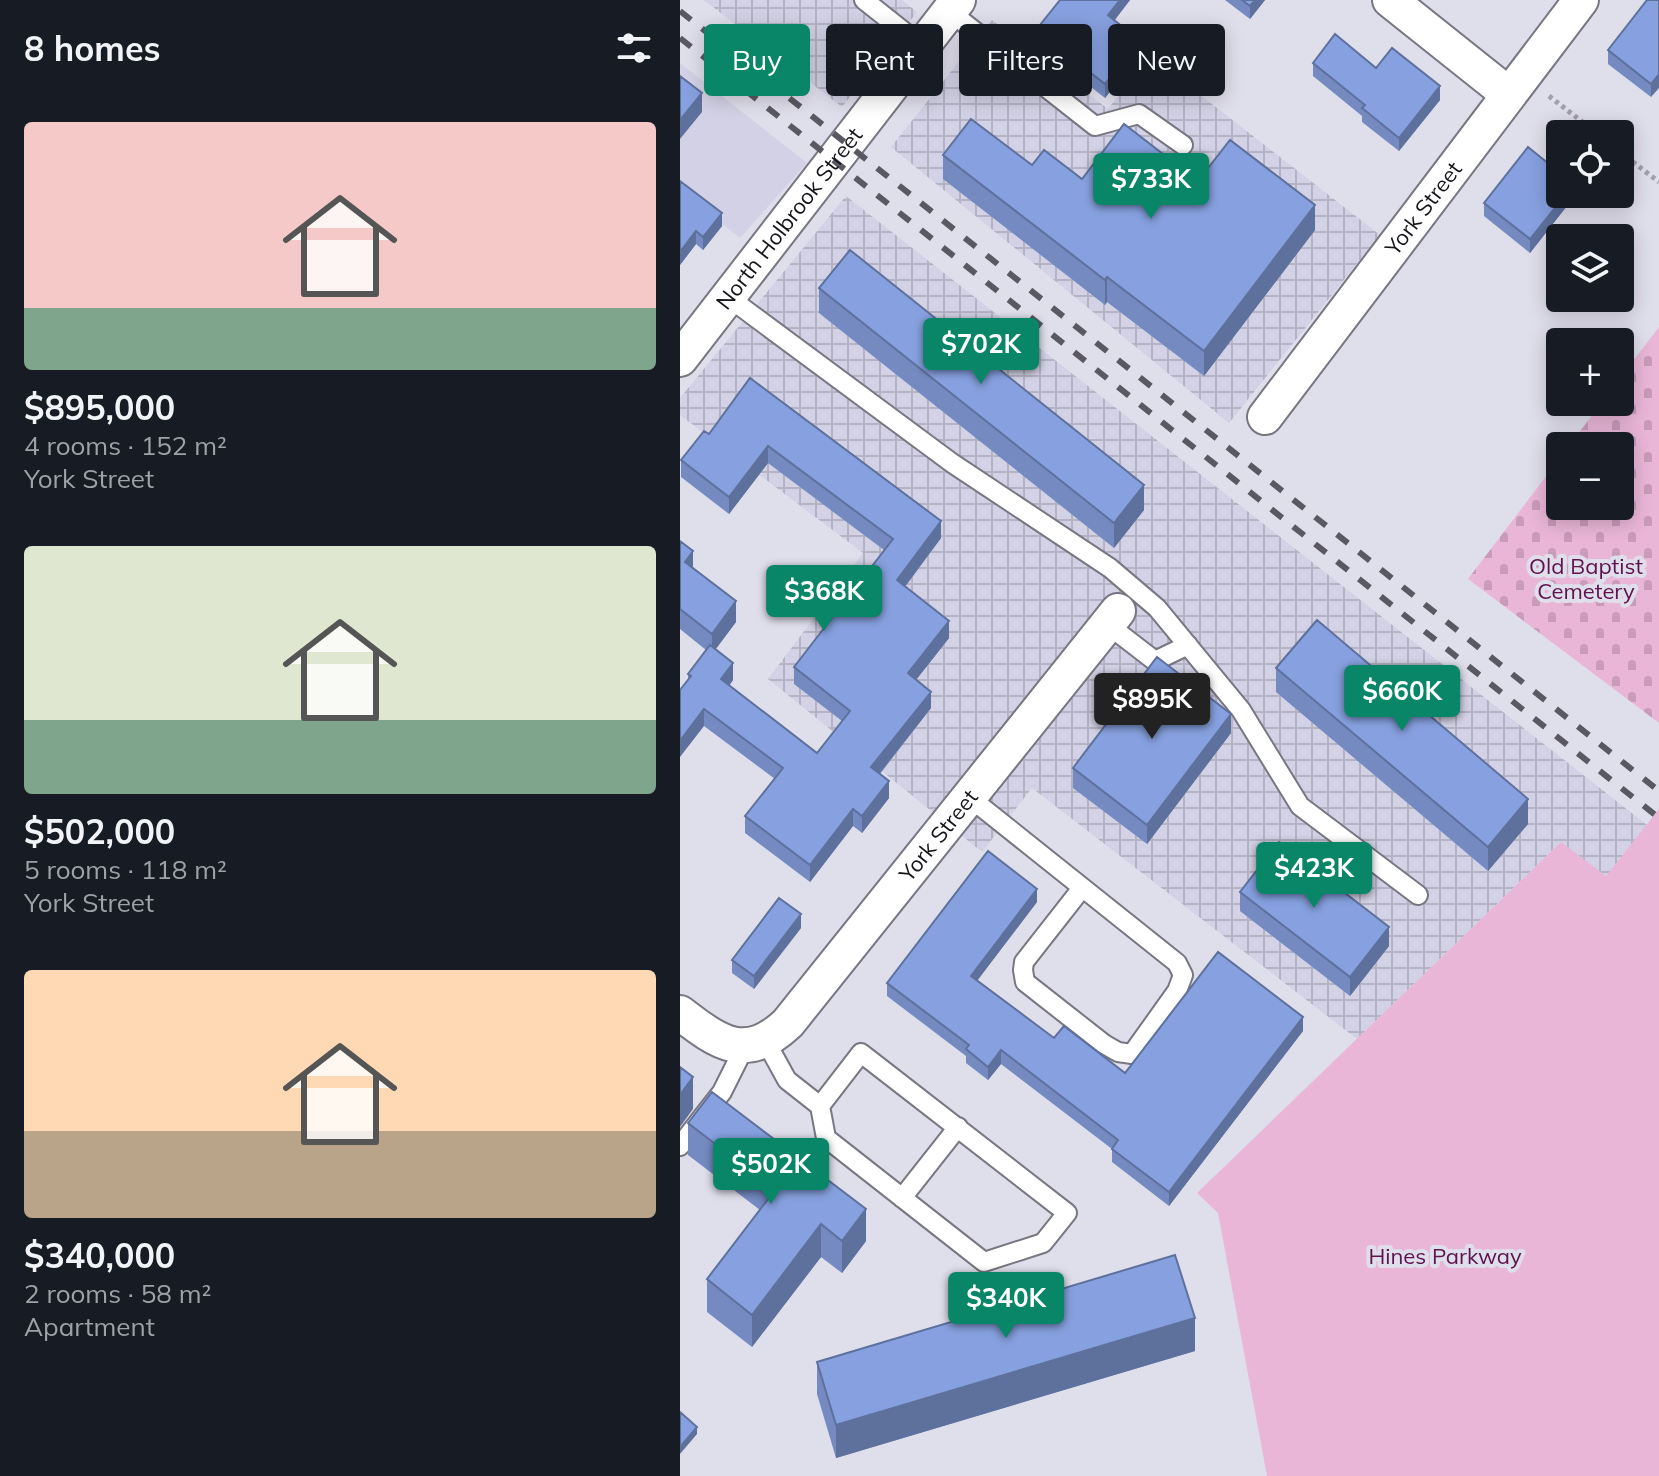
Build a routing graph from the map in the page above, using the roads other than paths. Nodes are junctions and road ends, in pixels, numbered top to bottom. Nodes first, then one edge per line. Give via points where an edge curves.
1 (864, 0) edge
2 (1390, 0) edge
3 (1581, 0) edge
4 (954, 6) edge
5 (894, 24) edge
6 (940, 24) edge
7 (1516, 85) junction
8 (883, 96) edge
9 (1183, 145) dead end
10 (728, 297) junction
11 (680, 359) edge
12 (1265, 417) dead end
13 (1112, 617) joint
14 (1188, 645) junction
15 (969, 797) junction
16 (1082, 888) junction
17 (1418, 895) dead end
18 (680, 1013) edge
19 (756, 1042) junction
20 (820, 1106) junction
21 (958, 1127) junction
22 (680, 1146) edge
23 (902, 1198) junction

1 - 5 lane
2 - 7 street
3 - 7 street, York Street
4 - 6 street, North Holbrook Street
4 - 9 lane via 1095,126 1139,114
7 - 12 street, York Street
8 - 10 street, North Holbrook Street
10 - 11 street, North Holbrook Street
10 - 14 lane via 952,463 1110,568 1157,608
13 - 14 lane via 1155,661
13 - 15 street, York Street
14 - 17 lane via 1241,710 1300,806
15 - 16 lane
15 - 19 street, York Street via 788,1023 775,1036
16 - 16 lane via 1177,963 1183,975 1132,1054 1104,1044 1025,982 1024,962
18 - 19 street via 723,1042
19 - 20 lane via 787,1080
19 - 22 lane
20 - 21 lane via 861,1053
20 - 23 lane via 826,1138
21 - 23 lane
21 - 23 lane via 1067,1213 1043,1243 984,1262

